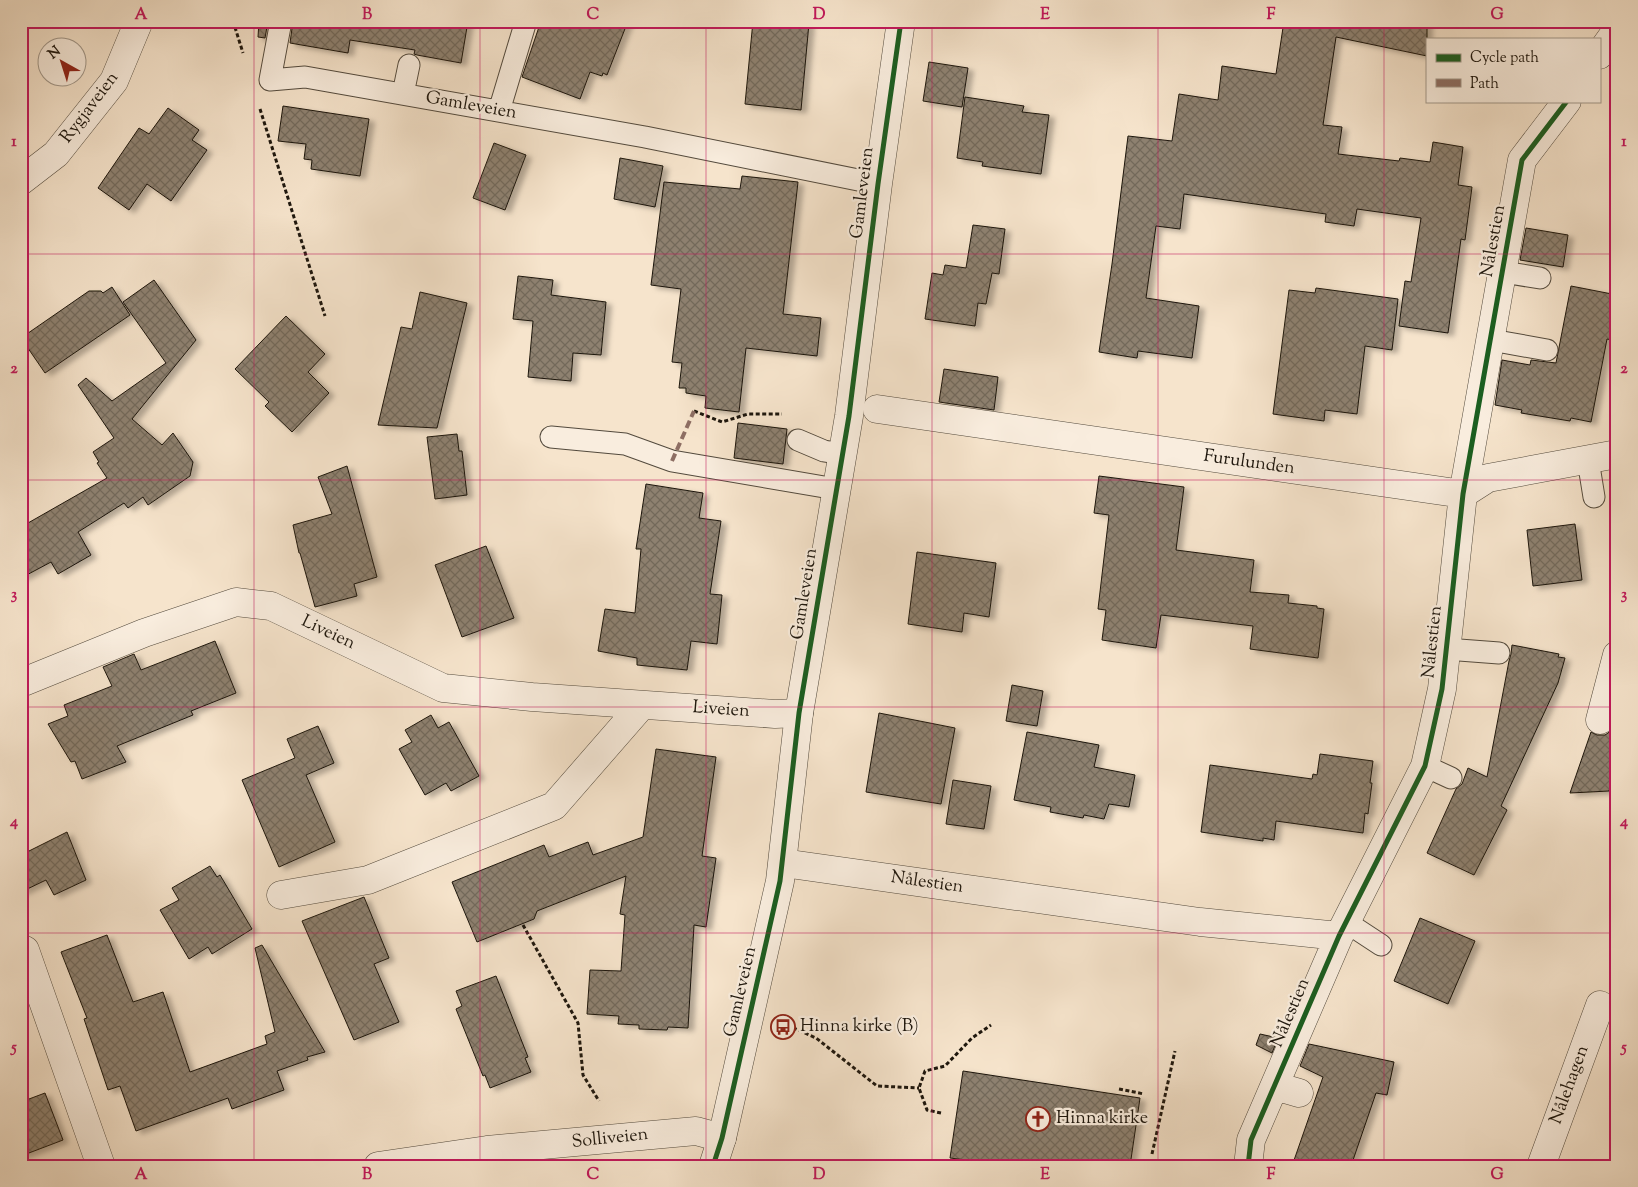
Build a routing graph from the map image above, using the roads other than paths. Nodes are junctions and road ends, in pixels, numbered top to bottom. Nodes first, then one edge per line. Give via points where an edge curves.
1 (139, 21) edge
2 (281, 21) edge
3 (526, 21) edge
4 (900, 21) edge
5 (1617, 30) edge
6 (1600, 54) edge
7 (409, 64) dead end
8 (403, 94) junction
9 (1566, 102) edge
10 (499, 111) junction
11 (21, 181) edge
12 (878, 184) junction
13 (1503, 272) junction
14 (1540, 278) dead end
15 (1491, 340) junction
16 (1547, 350) dead end
17 (877, 409) dead end
18 (550, 437) dead end
19 (798, 440) road end
20 (842, 454) junction
21 (1617, 454) edge
22 (1588, 460) junction
23 (836, 490) junction
24 (1463, 494) junction
25 (1594, 497) dead end
26 (1446, 650) junction
27 (1499, 653) dead end
28 (1617, 655) edge
29 (21, 683) edge
30 (642, 705) junction
31 (799, 713) junction
32 (1600, 720) dead end
33 (1425, 766) junction
34 (1451, 778) dead end
35 (783, 863) junction
36 (281, 895) dead end
37 (1343, 929) junction
38 (1381, 945) dead end
39 (25, 950) dead end
40 (1600, 1005) dead end
41 (722, 1138) junction
42 (101, 1166) edge
43 (378, 1166) edge
44 (713, 1166) edge
45 (1248, 1166) edge
46 (1541, 1166) edge

1 - 11 street, Rygjaveien via 114,81 56,154
2 - 8 lane, Gamleveien via 270,80 305,77
3 - 10 lane
4 - 12 street, Gamleveien
5 - 6 street
7 - 8 lane
8 - 10 lane, Gamleveien
9 - 13 street, Nålestien via 1522,160
10 - 12 lane, Gamleveien
12 - 20 street, Gamleveien
13 - 14 lane
13 - 15 street, Nålestien
15 - 16 lane
15 - 24 street, Nålestien
17 - 24 street, Furulunden
18 - 23 lane via 625,444 672,461
19 - 20 lane via 824,451
20 - 23 street, Gamleveien
21 - 22 street
22 - 24 street via 1488,478
22 - 25 lane
23 - 31 street, Gamleveien
24 - 26 street, Nålestien
26 - 27 lane
26 - 33 street, Nålestien via 1442,690
28 - 32 street
29 - 30 street, Liveien via 236,602 271,606 443,688
30 - 31 street, Liveien
30 - 36 street via 554,806 368,880
31 - 35 street, Gamleveien
33 - 34 lane
33 - 37 street, Nålestien
35 - 37 street, Nålestien via 1200,922
35 - 41 street, Gamleveien
37 - 38 lane
37 - 45 street, Nålestien via 1287,1089 1251,1140
39 - 42 street
40 - 46 street, Nålehagen
41 - 43 street, Solliveien via 696,1131 487,1150
41 - 44 street, Gamleveien

